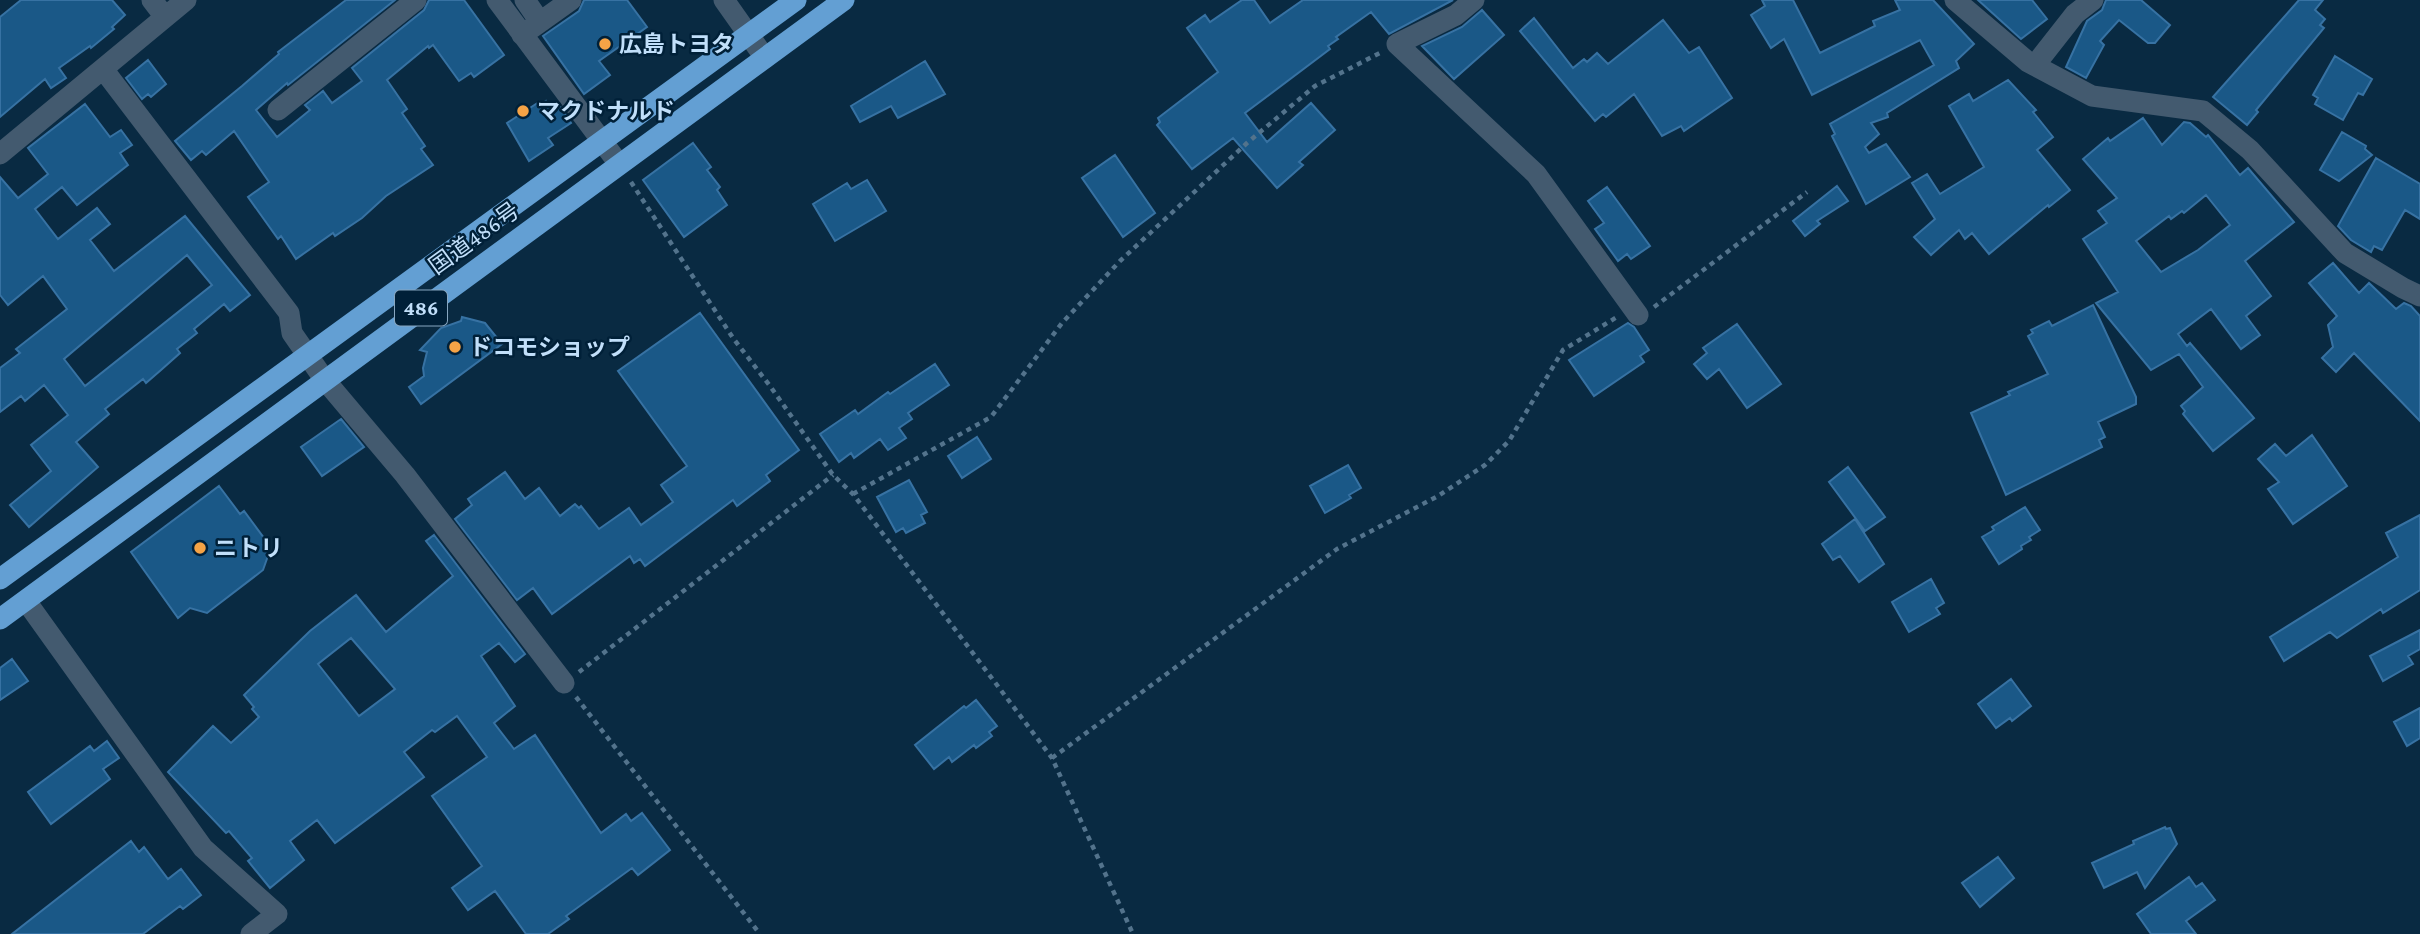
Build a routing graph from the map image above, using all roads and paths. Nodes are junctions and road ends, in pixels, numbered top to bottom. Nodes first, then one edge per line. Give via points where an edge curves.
1 (152, 0) edge
2 (186, 0) edge
3 (416, 0) edge
4 (497, 0) edge
5 (525, 0) edge
6 (571, 0) edge
7 (724, 0) edge
8 (796, 0) edge
9 (844, 0) edge
10 (1474, 0) edge
11 (1955, 0) edge
12 (2093, 0) edge
13 (166, 18) junction
14 (540, 22) junction
15 (748, 34) junction
16 (522, 35) junction
17 (1397, 44) junction
18 (765, 58) junction
19 (2035, 65) junction
20 (103, 69) junction
21 (278, 110) dead end
22 (601, 142) junction
23 (3, 146) edge
24 (619, 164) junction
25 (1807, 192) dead end
26 (2420, 296) edge
27 (1639, 315) junction
28 (308, 355) junction
29 (324, 379) junction
30 (833, 475) junction
31 (853, 494) junction
32 (0, 579) edge
33 (26, 601) junction
34 (0, 619) edge
35 (564, 683) junction
36 (1052, 758) junction
37 (251, 934) edge
38 (760, 934) edge
39 (1133, 934) edge

1 - 13 street
2 - 13 street
3 - 21 street
4 - 16 street
5 - 14 street
6 - 14 street
7 - 15 street
8 - 15 highway, 国道486号 / 486
9 - 18 highway, 国道486号 / 486
10 - 17 street via 1455,15
11 - 19 street
12 - 19 street via 2075,14
13 - 20 street
14 - 16 street
15 - 18 street
15 - 22 highway, 国道486号 / 486
16 - 22 street
17 - 27 street via 1536,174
17 - 31 path via 1315,86 1247,143 1120,261 1062,323 991,417
18 - 24 highway, 国道486号 / 486
19 - 26 street via 2092,96 2203,111 2250,150 2345,253
20 - 23 street
20 - 28 street via 289,313 292,333
22 - 24 street
22 - 28 highway, 国道486号 / 486
24 - 29 highway, 国道486号 / 486
24 - 30 path via 733,338
25 - 27 path
27 - 36 path via 1621,314 1563,350 1509,441 1485,465 1438,496 1337,549
28 - 29 street
28 - 32 highway, 国道486号 / 486
29 - 33 highway, 国道486号 / 486
29 - 35 street via 405,475
30 - 31 path
30 - 35 path
31 - 36 path
33 - 34 highway, 国道486号 / 486
33 - 37 street via 202,848 277,914
35 - 38 path
36 - 39 path

